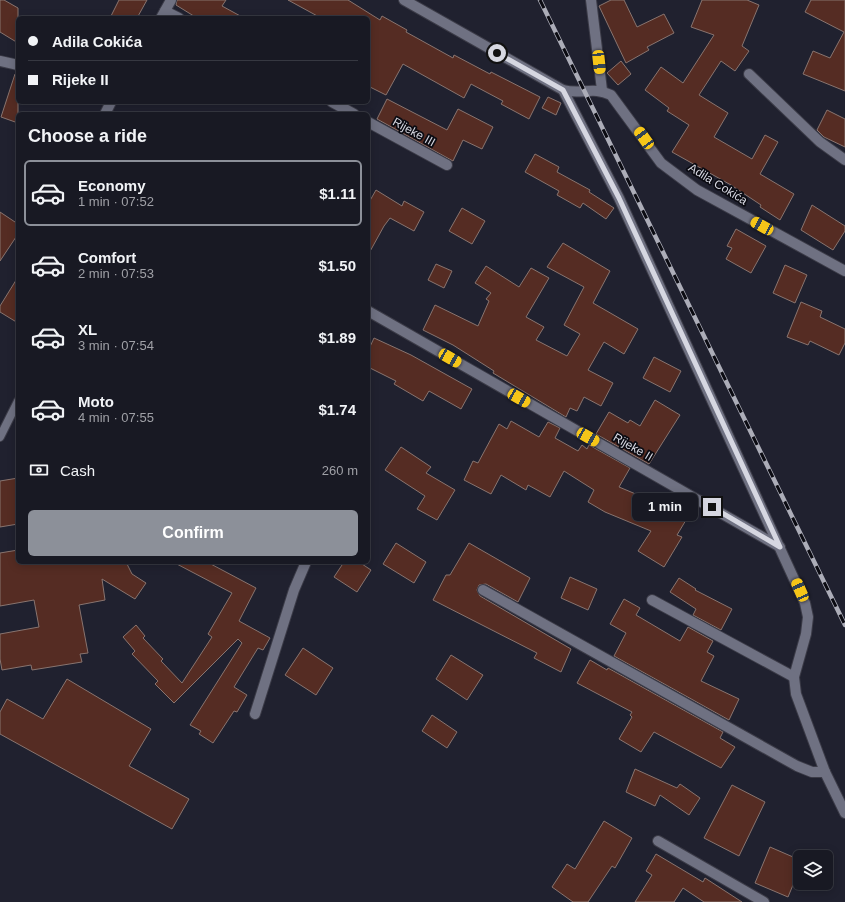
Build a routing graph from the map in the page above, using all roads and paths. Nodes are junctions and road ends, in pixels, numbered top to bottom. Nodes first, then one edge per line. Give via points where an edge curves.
1 (171, 0) edge
2 (404, 0) edge
3 (591, 0) edge
4 (163, 14) edge
5 (0, 61) edge
6 (16, 65) edge
7 (749, 74) dead end
8 (563, 90) junction
9 (602, 90) junction
10 (336, 104) edge
11 (350, 112) edge
12 (370, 123) edge
13 (845, 160) edge
14 (447, 165) dead end
15 (845, 271) edge
16 (370, 312) edge
17 (16, 405) edge
18 (0, 437) edge
19 (780, 547) junction
20 (305, 564) edge
21 (483, 590) dead end
22 (652, 600) dead end
23 (794, 677) junction
24 (254, 714) dead end
25 (826, 772) junction
26 (845, 813) edge
27 (658, 841) dead end
28 (764, 902) edge

1 - 4 street
2 - 8 street
3 - 9 street
5 - 6 street
7 - 13 street via 820,142
8 - 9 street via 575,93
8 - 19 street via 619,198
9 - 15 street, Adila Cokića via 617,102 661,163 697,190
10 - 11 street
12 - 14 street, Rijeke III
16 - 19 street, Rijeke II
17 - 18 lane
19 - 23 street via 806,603 808,617
20 - 24 street via 294,590
21 - 25 street via 797,766 812,772
22 - 23 street
23 - 25 street via 796,694
25 - 26 street
27 - 28 street

